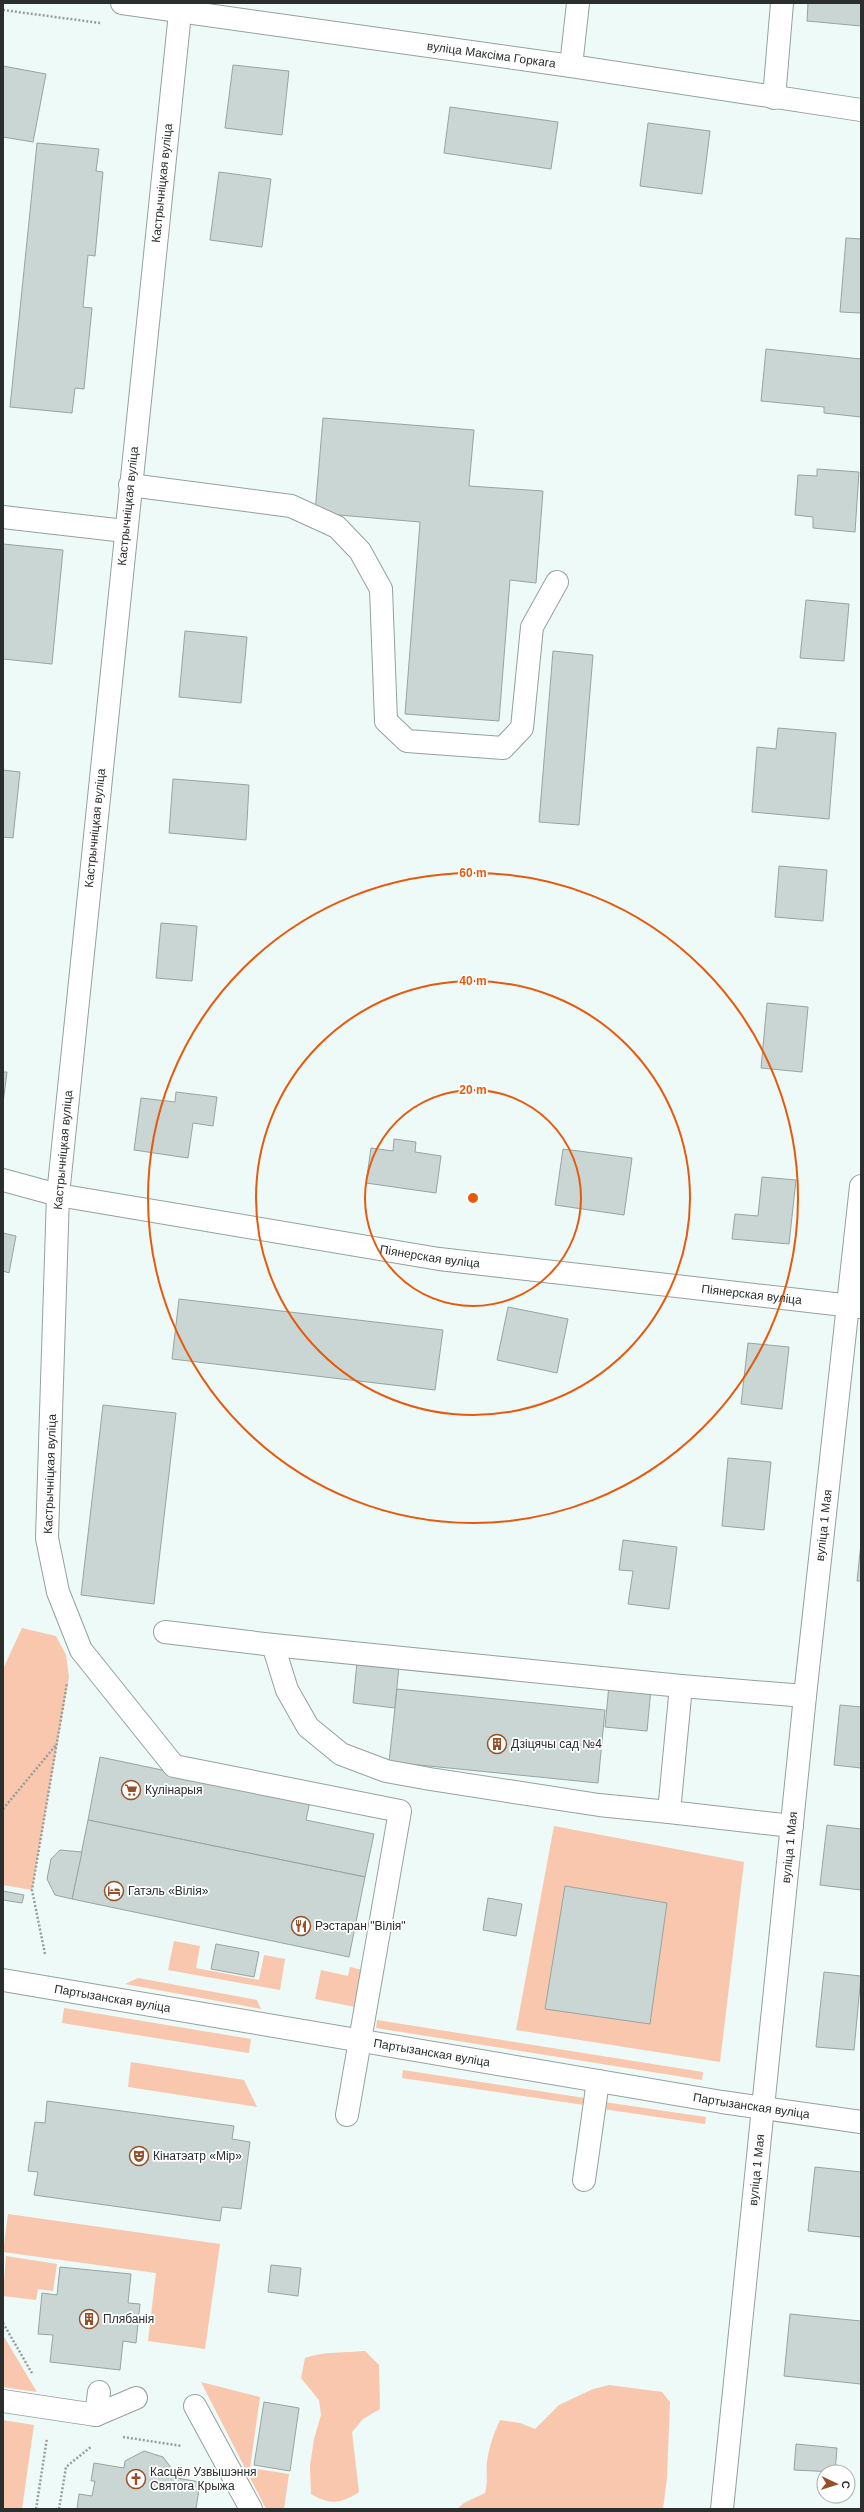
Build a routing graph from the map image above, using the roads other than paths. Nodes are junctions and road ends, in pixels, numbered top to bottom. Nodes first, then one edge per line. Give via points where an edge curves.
1 (122, 3) edge
2 (578, 3) edge
3 (782, 3) edge
4 (181, 7) edge
5 (571, 66) junction
6 (774, 98) junction
7 (861, 110) edge
8 (130, 485) junction
9 (3, 517) edge
10 (125, 531) junction
11 (556, 582) dead end
12 (3, 1180) edge
13 (861, 1186) edge
14 (58, 1195) junction
15 (855, 1307) edge
16 (165, 1632) dead end
17 (274, 1645) junction
18 (681, 1686) junction
19 (805, 1696) junction
20 (669, 1812) junction
21 (792, 1826) junction
22 (3, 1980) edge
23 (359, 2040) junction
24 (598, 2081) junction
25 (764, 2109) junction
26 (347, 2115) dead end
27 (861, 2122) edge
28 (584, 2180) dead end
29 (99, 2392) dead end
30 (136, 2398) dead end
31 (3, 2401) edge
32 (196, 2406) dead end
33 (96, 2415) junction
34 (251, 2509) edge
35 (722, 2509) edge

1 - 4 street, вуліца Максіма Горкага
2 - 5 street
3 - 6 street
4 - 5 street, вуліца Максіма Горкага
4 - 8 street, Кастрычніцкая вуліца
5 - 6 street, вуліца Максіма Горкага
6 - 7 street, вуліца Максіма Горкага
8 - 10 street, Кастрычніцкая вуліца
8 - 11 street via 291,506 336,527 360,550 381,589 386,721 407,741 503,748 522,728 532,627
9 - 10 street
10 - 14 street, Кастрычніцкая вуліца
12 - 14 street, Піянерская вуліца
13 - 15 street, вуліца 1 Мая
14 - 15 street, Піянерская вуліца via 439,1259
14 - 23 street, Кастрычніцкая вуліца via 47,1538 58,1592 81,1650 174,1766 400,1811
15 - 19 street, вуліца 1 Мая
16 - 17 street
17 - 18 street
17 - 20 street via 287,1690 308,1727 342,1754 386,1771 430,1779 599,1805
18 - 19 street
18 - 20 street
19 - 21 street, вуліца 1 Мая
20 - 21 street
21 - 25 street, вуліца 1 Мая
22 - 23 street, Партызанская вуліца
23 - 24 street, Партызанская вуліца
23 - 26 street
24 - 25 street, Партызанская вуліца
24 - 28 street
25 - 27 street, Партызанская вуліца
25 - 35 street, вуліца 1 Мая
29 - 33 street
30 - 33 street
31 - 33 street
32 - 34 street

